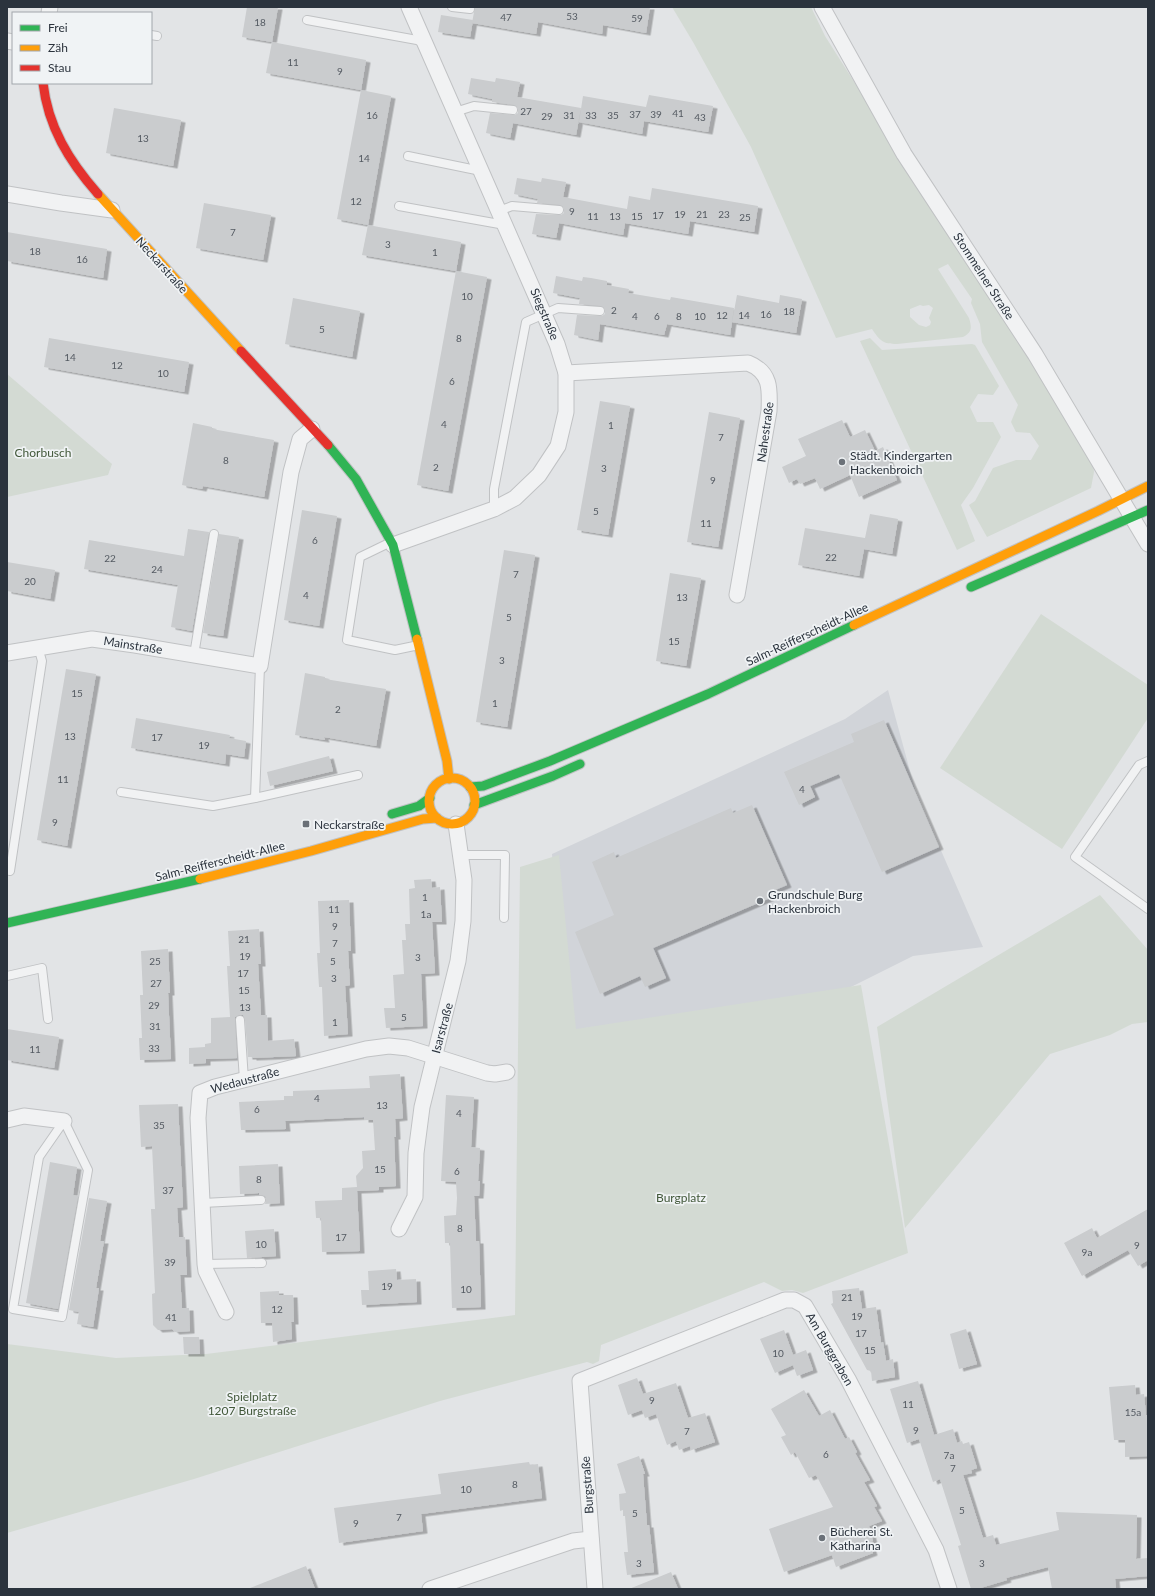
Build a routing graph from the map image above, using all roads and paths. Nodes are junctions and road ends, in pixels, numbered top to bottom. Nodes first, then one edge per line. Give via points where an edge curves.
1 (452, 7) edge
2 (822, 7) edge
3 (412, 8) edge
4 (470, 9) dead end
5 (308, 20) dead end
6 (424, 43) junction
7 (43, 84) edge
8 (513, 110) dead end
9 (455, 112) junction
10 (408, 156) dead end
11 (481, 171) junction
12 (7, 194) edge
13 (399, 206) dead end
14 (112, 210) junction
15 (559, 210) dead end
16 (500, 211) junction
17 (506, 226) junction
18 (600, 311) dead end
19 (545, 313) junction
20 (566, 373) junction
21 (312, 428) junction
22 (1148, 486) edge
23 (1121, 499) junction
24 (494, 509) junction
25 (1148, 510) edge
26 (1132, 517) junction
27 (214, 534) dead end
28 (392, 543) junction
29 (1148, 544) edge
30 (961, 592) dead end
31 (737, 594) dead end
32 (419, 645) junction
33 (38, 647) junction
34 (7, 653) edge
35 (194, 655) junction
36 (260, 666) junction
37 (589, 760) dead end
38 (1148, 761) edge
39 (358, 775) dead end
40 (449, 779) junction
41 (470, 787) junction
42 (121, 792) dead end
43 (255, 798) junction
44 (430, 798) junction
45 (474, 805) junction
46 (385, 816) dead end
47 (437, 818) junction
48 (456, 824) junction
49 (461, 855) junction
50 (10, 871) dead end
51 (1148, 909) edge
52 (504, 918) dead end
53 (7, 923) edge
54 (7, 976) edge
55 (48, 1019) dead end
56 (240, 1020) dead end
57 (434, 1056) junction
58 (507, 1072) dead end
59 (244, 1080) junction
60 (7, 1120) edge
61 (64, 1121) junction
62 (261, 1200) dead end
63 (203, 1202) junction
64 (399, 1229) dead end
65 (262, 1263) dead end
66 (205, 1264) junction
67 (226, 1312) dead end
68 (580, 1381) joint
69 (591, 1539) junction
70 (430, 1589) edge
71 (595, 1589) edge
72 (949, 1589) edge

1 - 4 lane
2 - 23 street, Stommelner Straße via 904,154 1035,354
3 - 6 street, Siegstraße
5 - 6 lane
6 - 9 street, Siegstraße
7 - 14 street, Neckarstraße via 46,102 60,143 82,177
8 - 9 lane via 474,106
9 - 11 street, Siegstraße
10 - 11 lane
11 - 16 street, Siegstraße
12 - 14 street
13 - 17 lane
14 - 21 street, Neckarstraße
15 - 16 lane via 512,206
16 - 17 street, Siegstraße
17 - 19 street, Siegstraße
18 - 19 lane via 558,308
19 - 20 street, Siegstraße
19 - 24 lane via 526,322 494,489
20 - 24 street, Siegstraße via 566,412 558,446 539,475 515,498
20 - 31 street, Nahestraße via 748,363 763,372 770,391 769,411
21 - 28 street, Neckarstraße via 356,479
21 - 36 street via 300,439 291,472
22 - 23 street, Salm-Reifferscheidt-Allee
23 - 26 street, Stommelner Straße
23 - 41 street, Salm-Reifferscheidt-Allee via 708,694 550,761 483,786
24 - 28 street, Siegstraße
25 - 26 street
26 - 29 street, Stommelner Straße
26 - 30 street
27 - 35 lane
28 - 32 street, Neckarstraße
28 - 32 lane via 360,557 347,640 395,650
32 - 40 street, Neckarstraße
33 - 34 street, Mainstraße
33 - 35 street, Mainstraße via 92,639
33 - 50 lane via 42,661
35 - 36 street, Mainstraße
36 - 43 lane
37 - 45 street
38 - 51 lane via 1139,765 1074,857
39 - 43 lane
40 - 41 street via 457,779
40 - 44 street via 436,785
41 - 45 street via 475,799
42 - 43 lane via 214,806
44 - 46 street via 418,806
44 - 47 street via 432,812
45 - 48 street via 468,817
47 - 48 street via 442,822
47 - 53 street, Salm-Reifferscheidt-Allee via 423,819 311,851 171,886
48 - 49 street, Isarstraße
49 - 52 lane via 506,855
49 - 57 street, Isarstraße via 464,880 463,921 451,991
54 - 55 lane via 42,968
56 - 59 lane
57 - 58 street, Wedaustraße via 487,1073
57 - 59 street, Wedaustraße via 408,1048 389,1046 366,1049
57 - 64 street, Isarstraße via 422,1107 416,1153 415,1197
59 - 63 street, Wedaustraße via 200,1093 198,1118
60 - 61 street via 24,1116
61 - 61 lane via 88,1170 62,1317 13,1309 39,1157
62 - 63 lane
63 - 66 street, Wedaustraße
65 - 66 lane
66 - 67 street, Wedaustraße
68 - 69 street, Burgstraße
68 - 72 street, Am Burggraben via 785,1300 794,1300 806,1306 848,1379 936,1550
69 - 70 street via 573,1540
69 - 71 street, Burgstraße

